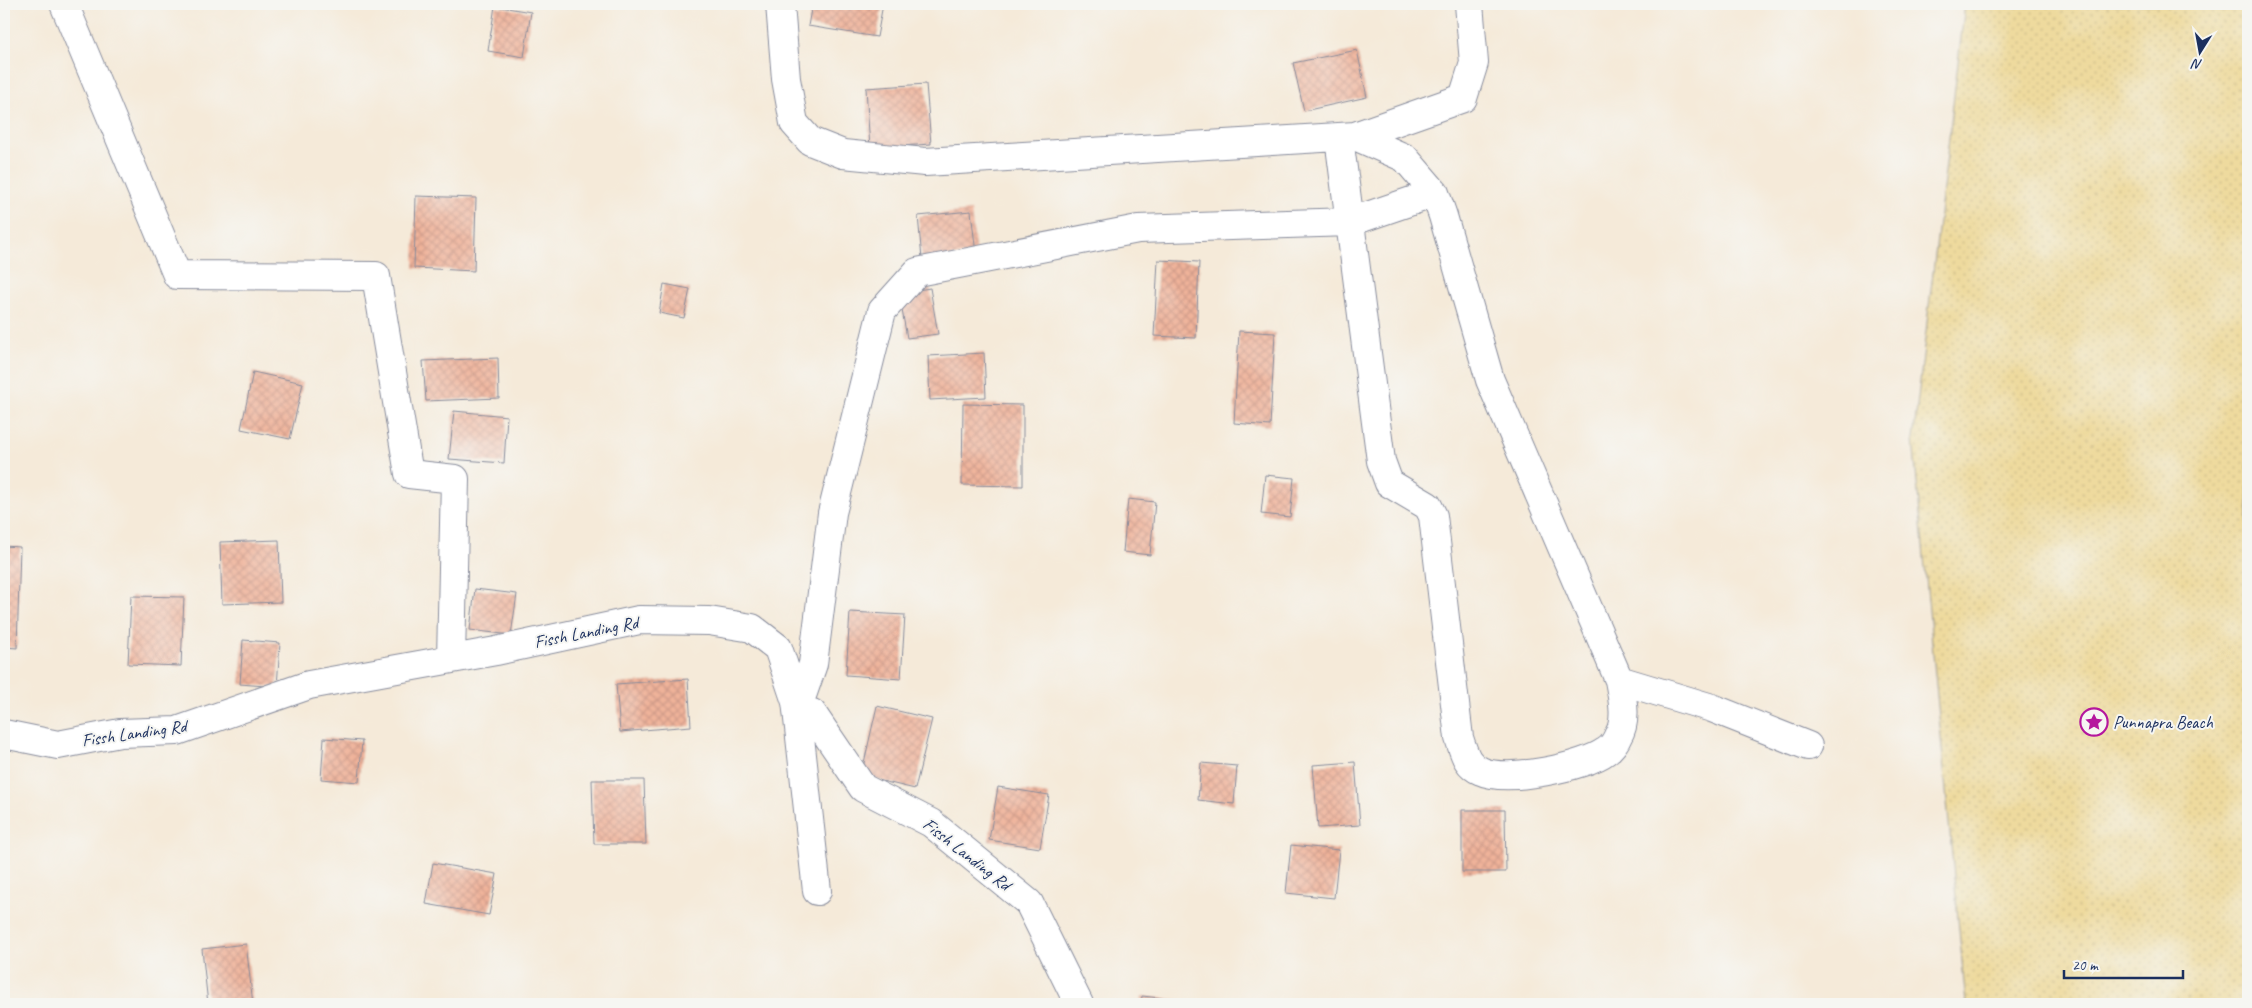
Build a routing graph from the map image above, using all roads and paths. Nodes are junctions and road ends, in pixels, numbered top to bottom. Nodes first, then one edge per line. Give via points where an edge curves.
1 (64, 4) edge
2 (780, 4) edge
3 (1469, 4) edge
4 (1347, 137) junction
5 (1434, 193) junction
6 (1350, 222) junction
7 (451, 659) junction
8 (1619, 680) junction
9 (797, 710) junction
10 (4, 734) edge
11 (1808, 746) dead end
12 (817, 891) dead end
13 (1080, 1004) edge

1 - 7 street via 176,275 376,276 409,474 456,479
2 - 4 street via 786,79 794,123 810,141 843,154 925,162
3 - 4 street via 1474,63 1464,98
4 - 5 street via 1405,158
4 - 6 street
5 - 6 street
5 - 8 street via 1490,380
6 - 8 street via 1381,460 1389,483 1428,506 1433,516 1459,738 1466,761 1480,771 1498,776 1517,776 1595,758 1608,750 1619,735 1624,712
6 - 9 street via 1138,229 917,272 882,311 832,513 813,664
7 - 9 street, Fissh Landing Rd via 639,620 709,621 752,628 778,648
7 - 10 street, Fissh Landing Rd via 309,685 177,731 120,733 58,745
8 - 11 street via 1712,708
9 - 12 street
9 - 13 street, Fissh Landing Rd via 812,714 863,788 931,823 1029,903

